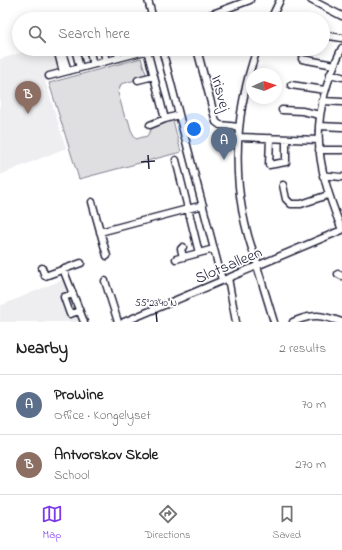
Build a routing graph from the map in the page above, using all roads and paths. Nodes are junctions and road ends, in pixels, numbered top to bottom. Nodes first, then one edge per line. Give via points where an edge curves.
1 (148, 0) edge
2 (250, 0) edge
3 (280, 0) edge
4 (311, 0) edge
5 (151, 12) edge
6 (218, 12) edge
7 (274, 12) edge
8 (342, 16) edge
9 (330, 35) edge
10 (342, 38) edge
11 (342, 48) edge
12 (60, 56) edge
13 (63, 56) edge
14 (77, 56) edge
15 (91, 56) edge
16 (105, 56) edge
17 (123, 56) edge
18 (151, 56) edge
19 (164, 56) edge
20 (199, 56) edge
21 (255, 56) edge
22 (119, 58) joint
23 (302, 59) dead end
24 (106, 61) junction
25 (93, 64) junction
26 (334, 64) junction
27 (80, 68) junction
28 (66, 72) junction
29 (330, 74) junction
30 (49, 76) dead end
31 (154, 76) junction
32 (342, 77) edge
33 (138, 80) dead end
34 (291, 85) dead end
35 (325, 90) junction
36 (322, 102) junction
37 (342, 102) edge
38 (282, 110) dead end
39 (320, 115) junction
40 (179, 116) junction
41 (165, 119) junction
42 (150, 125) dead end
43 (319, 126) junction
44 (239, 127) junction
45 (342, 127) edge
46 (238, 137) junction
47 (273, 138) junction
48 (286, 139) junction
49 (319, 140) junction
50 (319, 150) junction
51 (342, 150) edge
52 (176, 160) dead end
53 (323, 176) junction
54 (342, 177) edge
55 (283, 186) dead end
56 (328, 195) junction
57 (92, 202) dead end
58 (203, 205) junction
59 (188, 209) junction
60 (342, 230) edge
61 (100, 232) junction
62 (183, 247) dead end
63 (214, 249) junction
64 (199, 253) junction
65 (107, 256) dead end
66 (81, 263) dead end
67 (258, 266) junction
68 (42, 268) dead end
69 (63, 269) junction
70 (225, 279) junction
71 (105, 281) dead end
72 (73, 294) junction
73 (79, 311) junction
74 (84, 322) edge
75 (118, 322) edge
76 (124, 322) edge
77 (236, 322) edge
78 (274, 322) edge
79 (293, 322) edge
80 (342, 322) edge

1 - 5 street
2 - 6 street
3 - 7 street
4 - 8 street
9 - 10 street
11 - 26 street
12 - 28 street
13 - 28 street
14 - 27 street
15 - 25 street
16 - 24 street
17 - 22 street
18 - 31 street
19 - 40 street
20 - 44 street, Irisvej via 216,122 220,125
21 - 44 street via 243,99
22 - 24 street
23 - 26 street
24 - 25 street
25 - 27 street
26 - 29 street
27 - 28 street
28 - 30 street
29 - 32 street
29 - 35 street
31 - 33 street
31 - 41 street via 154,89
34 - 35 street
35 - 36 street
36 - 37 street
36 - 39 street
38 - 39 street
39 - 43 street
40 - 41 street
40 - 58 street
41 - 42 street
43 - 45 street
43 - 49 street
44 - 46 street
46 - 47 street
46 - 67 street via 240,202 249,242
47 - 48 street
47 - 48 street via 269,165 286,162
48 - 49 street
49 - 50 street
50 - 51 street
50 - 53 street
52 - 59 street
53 - 54 street
53 - 56 street
55 - 56 street via 286,200 291,204 301,204
56 - 60 street
57 - 61 street
58 - 59 street
58 - 63 street
59 - 61 street
59 - 64 street
60 - 67 street, Slotsalleen
61 - 65 street
62 - 64 street via 180,258
63 - 64 street
63 - 70 street
66 - 69 street
67 - 70 street, Slotsalleen
67 - 78 street
68 - 69 street via 45,276
69 - 72 street
70 - 76 street, Slotsalleen
70 - 77 street
71 - 75 street
72 - 73 street
72 - 73 street via 64,297 70,314
73 - 74 street
79 - 80 street via 317,315

